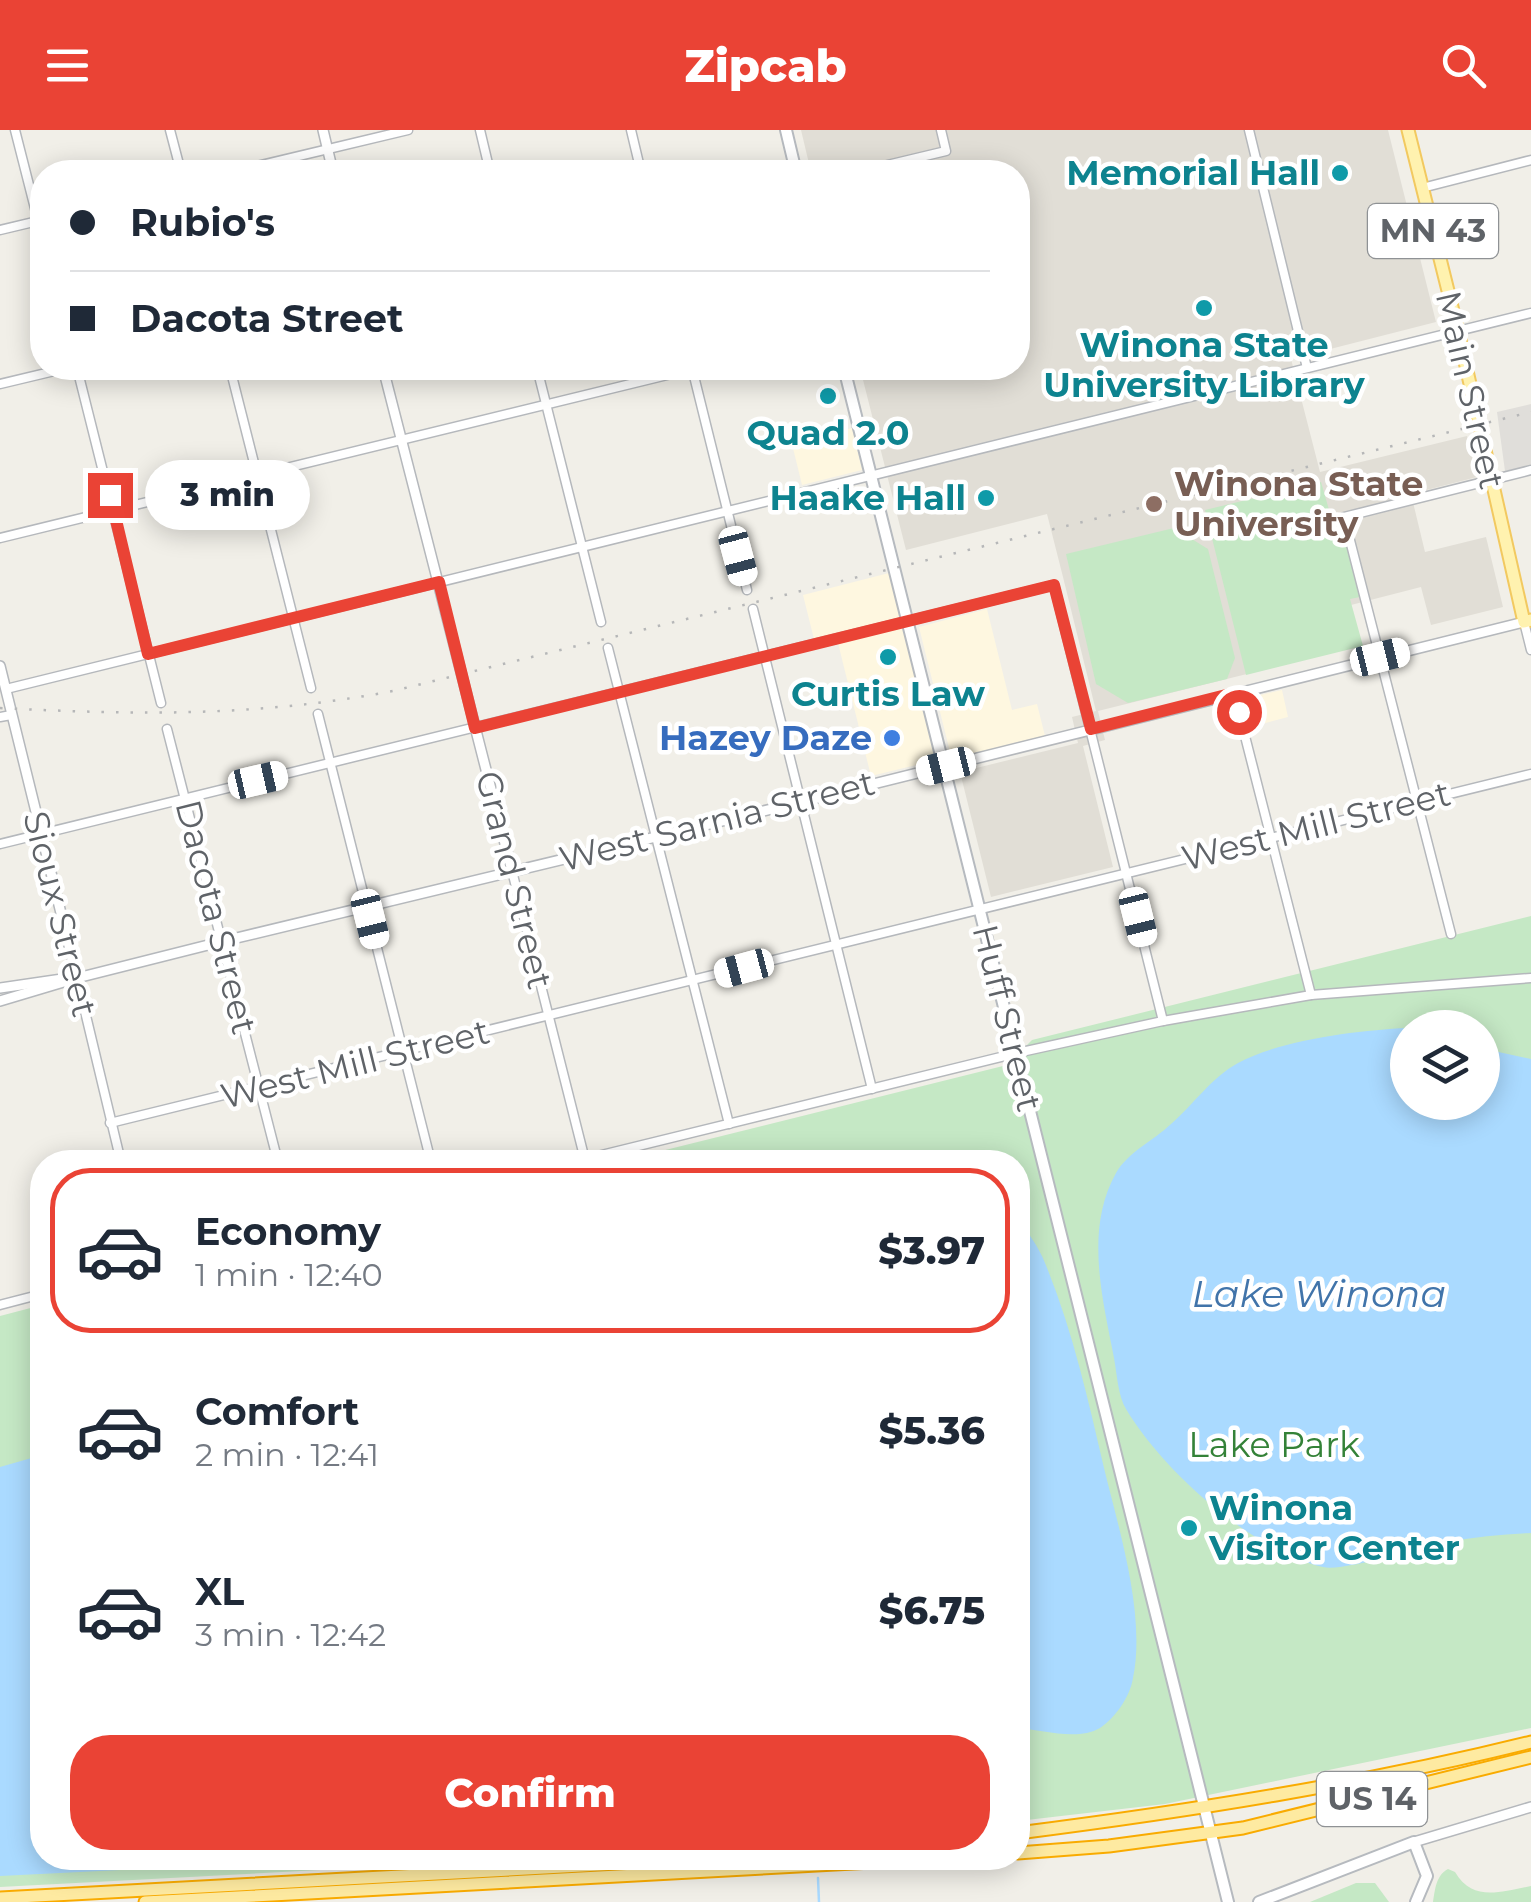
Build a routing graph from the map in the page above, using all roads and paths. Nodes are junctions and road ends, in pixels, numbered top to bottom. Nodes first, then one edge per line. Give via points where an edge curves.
1 (15, 130) edge
2 (170, 130) edge
3 (323, 130) edge
4 (408, 130) edge
5 (480, 130) edge
6 (631, 130) edge
7 (786, 130) edge
8 (941, 130) edge
9 (1249, 130) edge
10 (1408, 130) edge
11 (328, 150) junction
12 (178, 160) edge
13 (284, 160) edge
14 (330, 160) edge
15 (487, 160) edge
16 (639, 160) edge
17 (793, 160) edge
18 (908, 160) edge
19 (1531, 160) edge
20 (30, 184) edge
21 (1422, 188) junction
22 (30, 222) edge
23 (0, 230) edge
24 (1531, 313) edge
25 (1458, 332) junction
26 (1307, 368) junction
27 (30, 377) edge
28 (80, 380) edge
29 (233, 380) edge
30 (385, 380) edge
31 (540, 380) edge
32 (643, 380) edge
33 (697, 380) edge
34 (847, 380) edge
35 (0, 384) edge
36 (545, 403) junction
37 (402, 440) junction
38 (1531, 470) edge
39 (872, 475) junction
40 (256, 476) junction
41 (1490, 479) junction
42 (114, 508) junction
43 (726, 511) junction
44 (0, 538) edge
45 (582, 547) junction
46 (439, 582) junction
47 (747, 590) dead end
48 (753, 610) dead end
49 (291, 618) junction
50 (910, 619) junction
51 (1528, 621) edge
52 (601, 622) dead end
53 (608, 648) dead end
54 (1531, 650) edge
55 (148, 654) junction
56 (763, 656) junction
57 (1380, 657) junction
58 (0, 666) edge
59 (311, 688) dead end
60 (6, 689) junction
61 (620, 692) junction
62 (1234, 693) junction
63 (161, 703) dead end
64 (318, 714) dead end
65 (5, 716) edge
66 (475, 728) junction
67 (167, 729) dead end
68 (1091, 729) junction
69 (330, 762) junction
70 (946, 766) junction
71 (1531, 774) edge
72 (185, 798) junction
73 (801, 802) junction
74 (1416, 802) junction
75 (42, 833) junction
76 (654, 837) junction
77 (1270, 837) junction
78 (0, 844) edge
79 (512, 871) junction
80 (1126, 872) junction
81 (367, 907) junction
82 (979, 909) junction
83 (1451, 934) dead end
84 (224, 941) junction
85 (837, 944) junction
86 (77, 978) junction
87 (1531, 978) edge
88 (694, 982) junction
89 (0, 988) edge
90 (1311, 995) junction
91 (0, 1001) edge
92 (548, 1016) junction
93 (1163, 1021) junction
94 (404, 1052) junction
95 (1017, 1053) junction
96 (259, 1087) junction
97 (872, 1089) junction
98 (110, 1123) junction
99 (729, 1124) junction
100 (117, 1150) edge
101 (275, 1150) edge
102 (428, 1150) edge
103 (582, 1150) edge
104 (625, 1150) edge
105 (30, 1297) edge
106 (0, 1305) edge
107 (1531, 1742) edge
108 (1531, 1757) edge
109 (1206, 1808) junction
110 (1531, 1808) edge
111 (1030, 1832) edge
112 (1211, 1834) junction
113 (1414, 1842) junction
114 (1030, 1852) edge
115 (508, 1870) edge
116 (728, 1870) edge
117 (0, 1898) edge
118 (145, 1902) edge
119 (1228, 1902) edge
120 (1259, 1902) edge
121 (1416, 1902) edge

1 - 20 street
2 - 12 street
3 - 11 street
4 - 11 street
5 - 15 street
6 - 16 street
7 - 17 main road
8 - 18 street via 946,151
9 - 26 street
10 - 21 main road, Main Street / MN 43
11 - 13 street
11 - 14 street
19 - 21 street
21 - 25 main road, Main Street / MN 43
22 - 23 street
24 - 25 street
25 - 26 street
25 - 41 main road, Main Street / MN 43
26 - 39 street
27 - 35 street
28 - 42 street
29 - 40 street
30 - 37 street, Grand Street
31 - 36 street
32 - 36 street
33 - 43 street
34 - 39 main road, Huff Street
36 - 37 street
36 - 45 street
37 - 40 street
37 - 46 street, Grand Street
38 - 41 street
39 - 43 street
39 - 50 main road, Huff Street
40 - 42 street
40 - 49 street
41 - 51 main road, Main Street / MN 43
41 - 57 street via 1344,517
42 - 44 street
42 - 55 street
43 - 45 street
43 - 47 street
45 - 46 street
45 - 52 street
46 - 49 street
46 - 66 street, Grand Street
48 - 56 street
49 - 55 street
49 - 59 street
50 - 56 street
50 - 68 street via 1054,585
50 - 70 main road, Huff Street
51 - 54 street, Main Street
51 - 57 street, West Sarnia Street
53 - 61 street
55 - 60 street
55 - 63 street
56 - 61 street
56 - 73 street
57 - 62 street, West Sarnia Street
57 - 74 street
58 - 60 street, Sioux Street
60 - 65 street, Sioux Street
61 - 66 street
61 - 76 street
62 - 68 street, West Sarnia Street
62 - 77 street
64 - 69 street
65 - 75 street, Sioux Street
66 - 69 street
66 - 79 street, Grand Street
67 - 72 street, Dacota Street
68 - 70 street, West Sarnia Street
68 - 80 street
69 - 72 street
69 - 81 street
70 - 73 street, West Sarnia Street
70 - 82 main road, Huff Street
71 - 74 street, West Mill Street
72 - 75 street
72 - 84 street, Dacota Street
73 - 76 street, West Sarnia Street
73 - 85 street
74 - 77 street, West Mill Street
74 - 83 street
75 - 78 street
75 - 86 street, Sioux Street
76 - 79 street, West Sarnia Street
76 - 88 street
77 - 80 street, West Mill Street
77 - 90 street
79 - 81 street, West Sarnia Street
79 - 92 street, Grand Street
80 - 82 street, West Mill Street
80 - 93 street
81 - 84 street, West Sarnia Street
81 - 94 street
82 - 85 street, West Mill Street
82 - 95 main road, Huff Street
84 - 86 street, West Sarnia Street
84 - 96 street, Dacota Street
85 - 88 street, West Mill Street
85 - 97 street
86 - 89 street, West Sarnia Street
86 - 91 street, West Sarnia Street
86 - 98 street, Sioux Street
87 - 90 street
88 - 92 street, West Mill Street
88 - 99 street
90 - 93 street
92 - 94 street, West Mill Street
92 - 103 street, Grand Street
93 - 95 street
94 - 96 street, West Mill Street
94 - 102 street
95 - 97 street
95 - 109 main road, Huff Street
96 - 98 street, West Mill Street
96 - 101 street, Dacota Street
97 - 99 street
98 - 100 street, Sioux Street
99 - 104 street
105 - 106 street
107 - 109 highway, US 14
108 - 112 highway, US 14
109 - 111 highway, US 14
109 - 112 main road, Huff Street
110 - 113 street
112 - 114 highway, US 14
112 - 119 main road, Huff Street
113 - 120 main road
113 - 121 main road via 1427,1876
115 - 117 highway
116 - 118 highway

